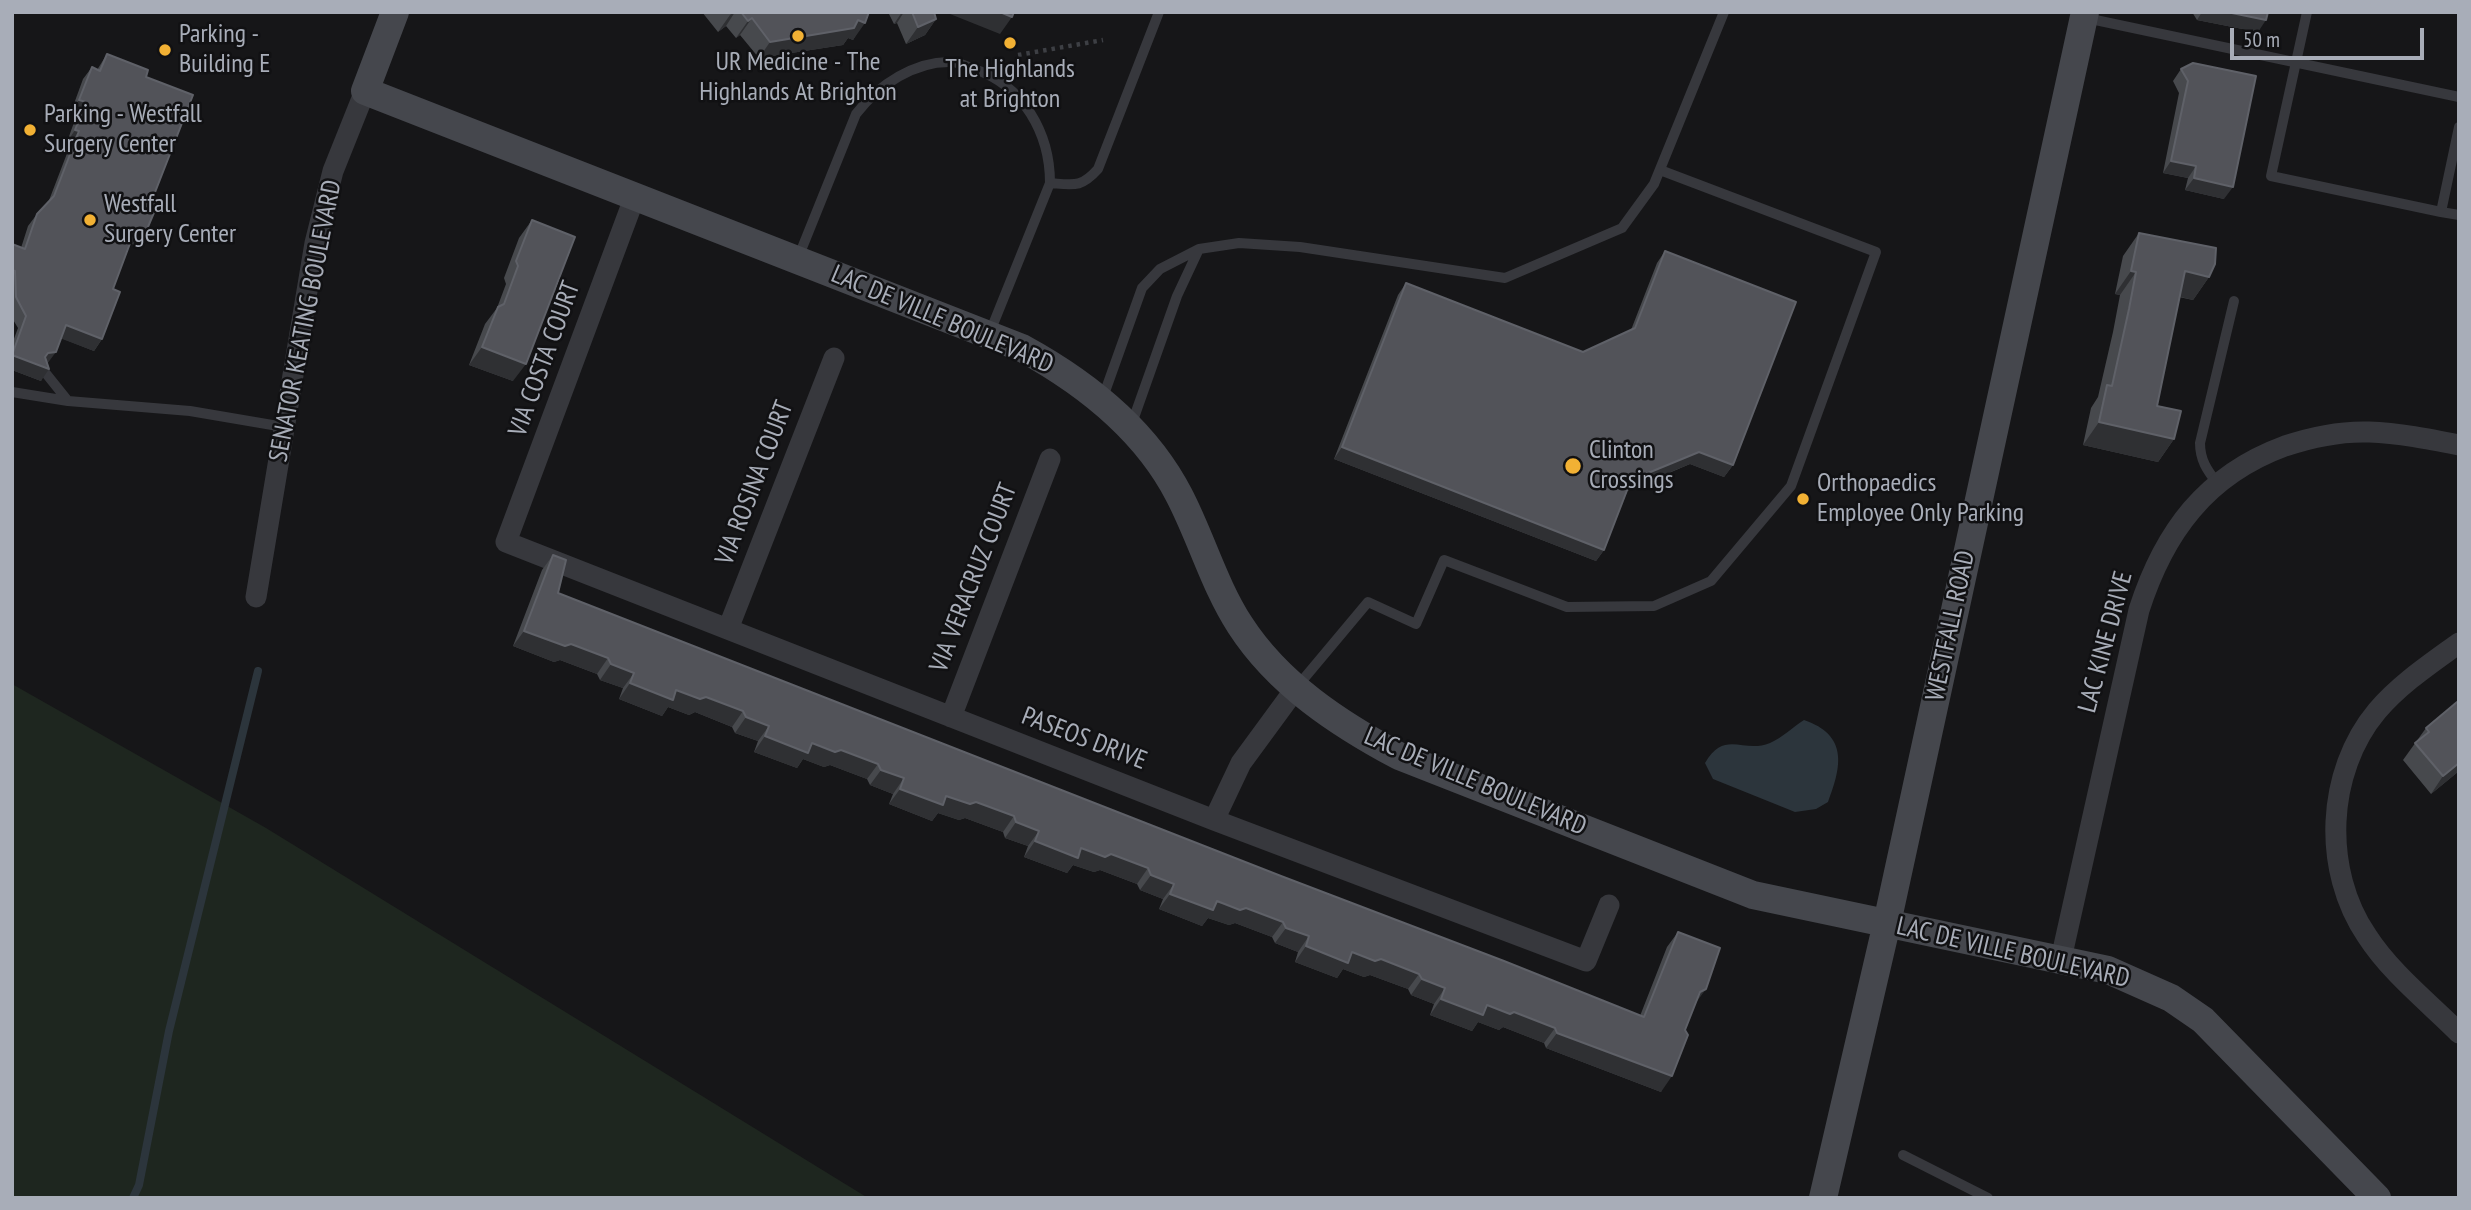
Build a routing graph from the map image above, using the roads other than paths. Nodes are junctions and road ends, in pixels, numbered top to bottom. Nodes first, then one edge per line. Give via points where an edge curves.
1 (395, 12) edge
2 (1159, 12) edge
3 (1724, 12) edge
4 (2307, 12) edge
5 (2084, 15) edge
6 (2296, 63) junction
7 (365, 91) junction
8 (2459, 97) edge
9 (2459, 127) edge
10 (1660, 170) junction
11 (1050, 183) junction
12 (635, 196) junction
13 (2441, 212) junction
14 (2459, 215) edge
15 (1199, 249) junction
16 (797, 260) junction
17 (2234, 301) dead end
18 (989, 335) junction
19 (834, 358) dead end
20 (44, 371) edge
21 (12, 393) edge
22 (1102, 400) junction
23 (68, 401) junction
24 (285, 427) junction
25 (1130, 428) junction
26 (2459, 445) edge
27 (1050, 459) dead end
28 (2217, 483) junction
29 (506, 542) joint
30 (256, 597) dead end
31 (728, 629) junction
32 (2459, 643) edge
33 (1296, 688) junction
34 (951, 717) junction
35 (1214, 820) junction
36 (1609, 905) dead end
37 (1887, 923) junction
38 (2061, 959) junction
39 (2459, 1033) edge
40 (1903, 1155) dead end
41 (1823, 1198) edge
42 (1988, 1198) edge
43 (2377, 1198) edge

1 - 7 street, SENATOR KEATING BOULEVARD
2 - 11 lane via 1098,169 1076,186
3 - 10 lane
4 - 6 lane
5 - 6 lane
5 - 37 street, WESTFALL ROAD
6 - 8 lane
6 - 13 lane via 2271,176
7 - 12 street, LAC DE VILLE BOULEVARD
7 - 24 street, SENATOR KEATING BOULEVARD via 333,171 315,243
9 - 13 lane
10 - 15 lane via 1622,228 1505,278 1300,247 1240,243
10 - 33 lane via 1876,252 1791,486 1711,581 1654,606 1566,607 1444,560 1416,624 1368,602
11 - 16 lane via 1050,160 1038,127 1018,96 986,73 954,62 919,67 885,84 856,114
11 - 18 lane
12 - 16 street, LAC DE VILLE BOULEVARD
12 - 29 street, VIA COSTA COURT
13 - 14 lane
15 - 22 lane via 1160,269 1142,288
15 - 25 lane via 1177,296
16 - 18 street, LAC DE VILLE BOULEVARD
17 - 28 lane via 2200,443 2200,455
18 - 22 street, LAC DE VILLE BOULEVARD via 1056,366
19 - 31 street, VIA ROSINA COURT
20 - 23 lane
21 - 23 lane
22 - 25 street, LAC DE VILLE BOULEVARD
23 - 24 lane via 190,411
24 - 30 street, SENATOR KEATING BOULEVARD
25 - 33 street, LAC DE VILLE BOULEVARD via 1179,494 1240,625
26 - 28 street, LAC KINE DRIVE via 2400,434 2326,435 2271,452
27 - 34 street, VIA VERACRUZ COURT
28 - 38 street, LAC KINE DRIVE via 2175,530 2148,581
29 - 31 street, PASEOS DRIVE
31 - 34 street, PASEOS DRIVE
32 - 39 street via 2405,682 2356,740 2342,778 2335,817 2338,861 2350,903 2366,935
33 - 35 street via 1241,763
33 - 37 street, LAC DE VILLE BOULEVARD via 1358,734 1412,761 1753,895
34 - 35 street, PASEOS DRIVE
35 - 36 street, PASEOS DRIVE via 1586,961
37 - 38 street, LAC DE VILLE BOULEVARD
37 - 41 street, WESTFALL ROAD
38 - 43 street, LAC DE VILLE BOULEVARD via 2145,985 2203,1020
40 - 42 lane

